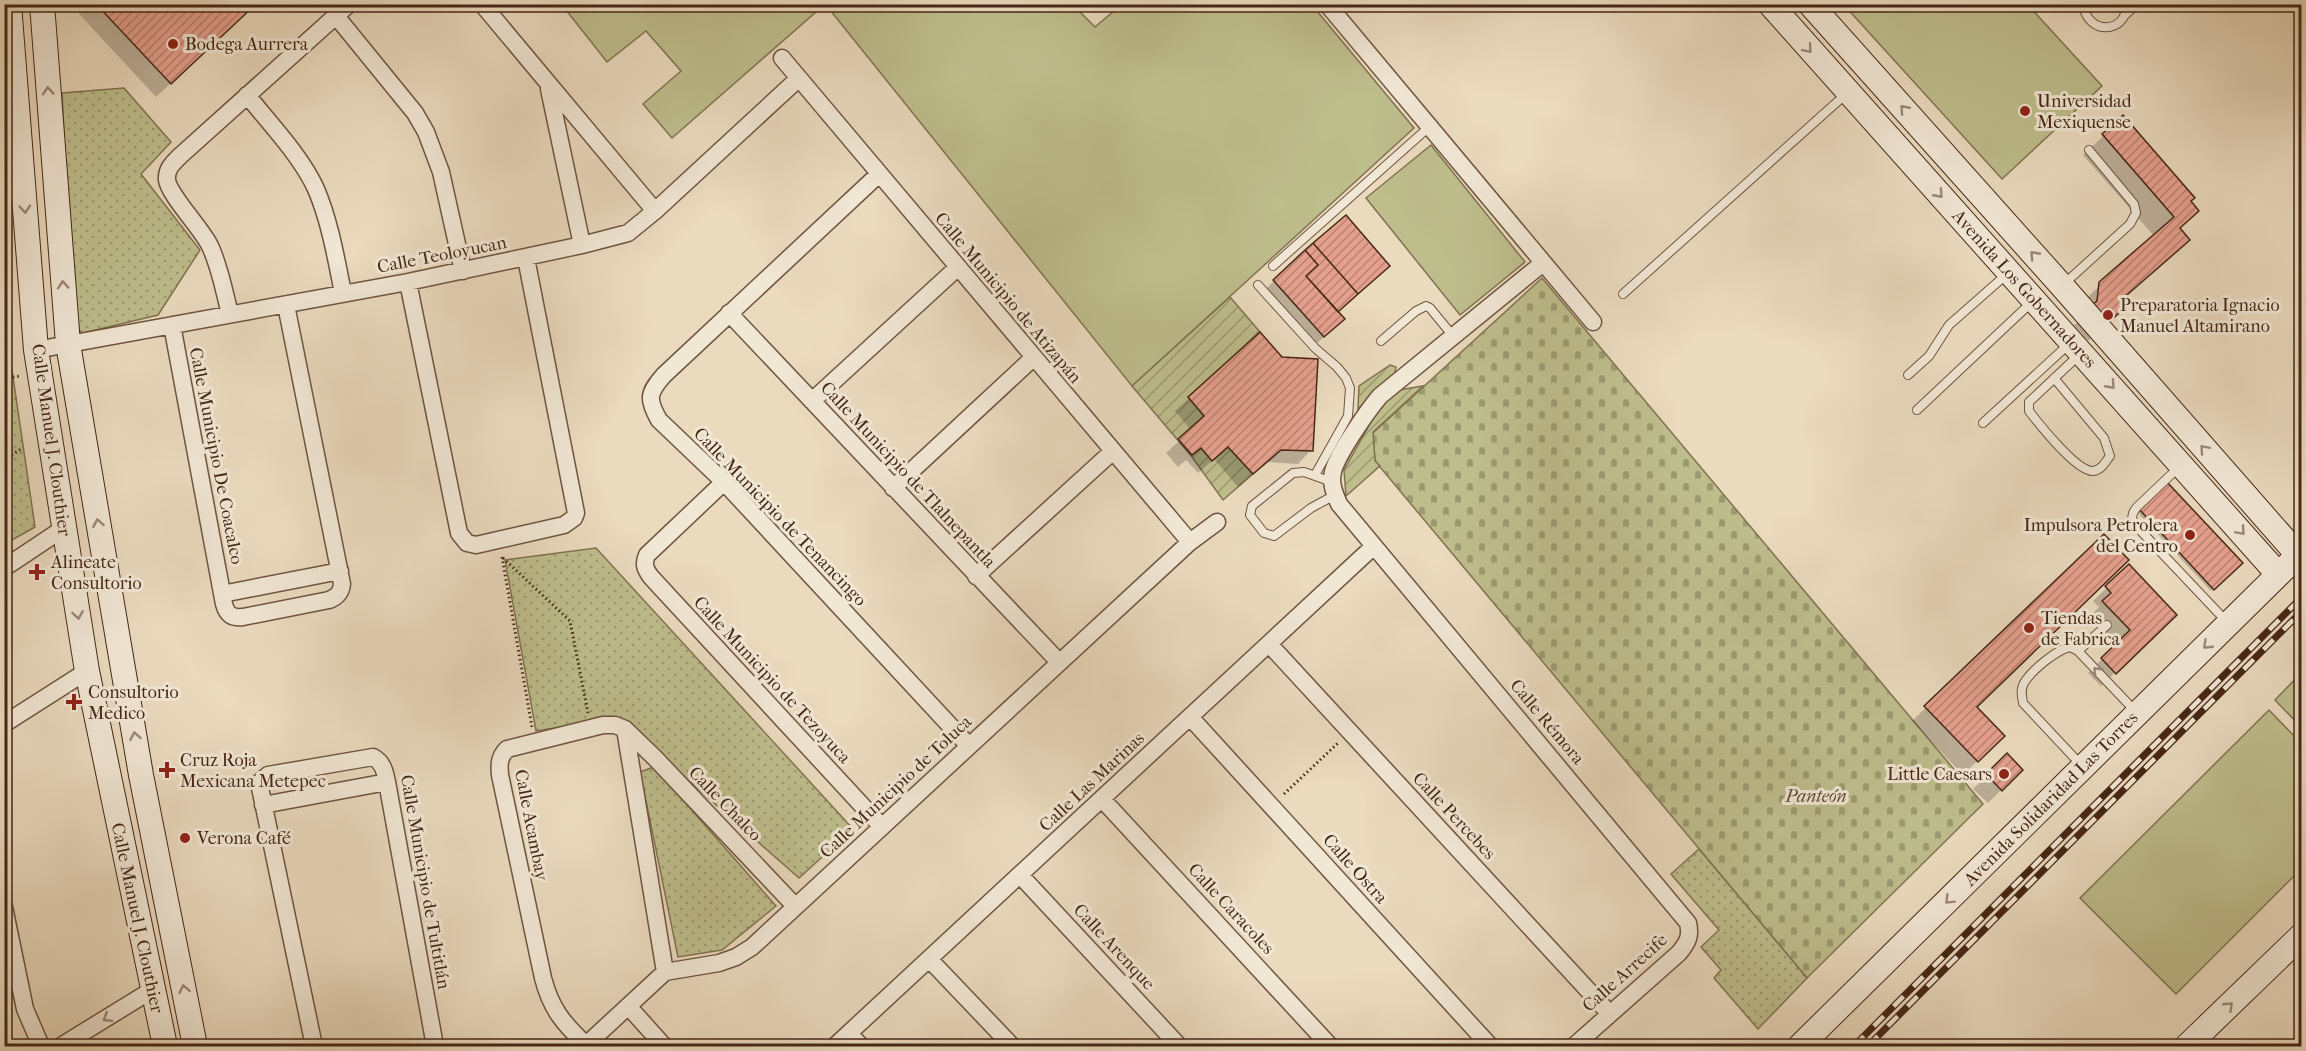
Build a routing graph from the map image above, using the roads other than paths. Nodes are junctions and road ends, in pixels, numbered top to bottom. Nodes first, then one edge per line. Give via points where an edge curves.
1 (42, 4) edge
2 (349, 4) edge
3 (482, 4) edge
4 (1327, 4) edge
5 (1770, 4) edge
6 (1810, 4) edge
7 (2084, 4) edge
8 (2127, 4) edge
9 (2137, 4) edge
10 (2125, 15) junction
11 (336, 16) junction
12 (8, 21) edge
13 (8, 58) edge
14 (782, 58) dead end
15 (798, 79) junction
16 (548, 85) junction
17 (1847, 92) junction
18 (247, 95) junction
19 (1429, 127) junction
20 (2089, 150) dead end
21 (879, 174) junction
22 (655, 211) junction
23 (582, 245) junction
24 (526, 258) junction
25 (1543, 263) junction
26 (1273, 266) dead end
27 (957, 268) junction
28 (463, 271) junction
29 (2009, 272) junction
30 (408, 282) junction
31 (1258, 285) dead end
32 (2062, 286) junction
33 (343, 293) junction
34 (1623, 294) dead end
35 (2034, 299) junction
36 (286, 305) junction
37 (230, 314) junction
38 (729, 314) junction
39 (1593, 322) dead end
40 (172, 325) junction
41 (1453, 336) junction
42 (1381, 341) dead end
43 (68, 344) junction
44 (2077, 347) junction
45 (36, 350) junction
46 (1033, 358) junction
47 (1908, 375) dead end
48 (2054, 378) junction
49 (812, 401) junction
50 (1917, 410) dead end
51 (1983, 423) dead end
52 (1112, 452) junction
53 (2182, 465) junction
54 (1315, 475) junction
55 (2231, 479) junction
56 (724, 482) junction
57 (893, 488) junction
58 (1334, 488) junction
59 (2211, 497) junction
60 (1217, 522) dead end
61 (64, 528) junction
62 (1190, 542) junction
63 (1374, 546) junction
64 (2300, 554) edge
65 (4, 568) edge
66 (340, 571) junction
67 (2278, 574) junction
68 (976, 576) junction
69 (222, 594) junction
70 (2228, 624) junction
71 (2107, 625) dead end
72 (1269, 644) junction
73 (2078, 651) junction
74 (1059, 662) junction
75 (87, 671) junction
76 (2137, 713) junction
77 (1190, 717) junction
78 (4, 724) edge
79 (625, 729) junction
80 (969, 746) junction
81 (2083, 766) junction
82 (141, 775) junction
83 (108, 780) junction
84 (387, 782) junction
85 (1102, 799) junction
86 (263, 805) junction
87 (882, 827) junction
88 (1020, 875) junction
89 (795, 906) junction
90 (4, 907) edge
91 (1688, 923) joint
92 (2301, 935) edge
93 (929, 959) junction
94 (665, 972) junction
95 (152, 990) junction
96 (628, 1006) junction
97 (1610, 1014) junction
98 (849, 1034) junction
99 (2192, 1045) edge
100 (585, 1046) edge
101 (1179, 1046) edge
102 (41, 1047) edge
103 (61, 1047) edge
104 (165, 1047) edge
105 (195, 1047) edge
106 (314, 1047) edge
107 (435, 1047) edge
108 (664, 1047) edge
109 (835, 1047) edge
110 (861, 1047) edge
111 (1012, 1047) edge
112 (1330, 1047) edge
113 (1490, 1047) edge
114 (1574, 1047) edge
115 (1800, 1047) edge

43 -> 1 street, Calle Manuel J. Clouthier
2 - 11 street
3 - 16 street
4 - 19 street
5 -> 17 street, Avenida Los Gobernadores
32 -> 6 street, Avenida Los Gobernadores
7 - 10 lane via 2088,19 2100,27 2115,25
8 - 10 lane
9 - 10 lane
11 - 18 street
11 - 28 street via 426,132 441,172
12 - 13 street, Calle Manuel J. Clouthier
13 -> 45 street, Calle Manuel J. Clouthier
14 - 15 street, Calle Municipio de Atizapán
15 - 21 street, Calle Municipio de Atizapán
15 - 22 street, Calle Teoloyucan
16 - 22 street
16 - 23 street
17 -> 29 street, Avenida Los Gobernadores
17 - 34 lane
18 - 33 street via 316,189 332,238
18 - 37 street via 167,173 167,182 211,247
19 - 25 street
19 - 26 lane
20 - 32 lane via 2134,204 2136,213 2130,224
21 - 27 street, Calle Municipio de Atizapán
21 - 38 street
22 - 23 street, Calle Teoloyucan via 628,233
23 - 24 street, Calle Teoloyucan
24 - 28 street, Calle Teoloyucan
24 - 30 street via 576,513 564,525 499,540 471,545 459,533
25 - 39 street
25 - 41 street
27 - 46 street, Calle Municipio de Atizapán
27 - 49 street
28 - 30 street, Calle Teoloyucan
29 - 35 street, Avenida Los Gobernadores
29 - 47 lane via 1949,324 1929,356
30 - 33 street, Calle Teoloyucan
31 - 54 lane via 1337,367 1350,388 1348,416
55 -> 32 street, Avenida Los Gobernadores
33 - 36 street, Calle Teoloyucan
35 - 44 street, Avenida Los Gobernadores
35 - 50 lane
36 - 37 street, Calle Teoloyucan
36 - 66 street, Calle Municipio De Coacalco
37 - 40 street, Calle Teoloyucan
38 - 49 street, Calle Municipio de Tlalnepantla
38 - 56 street, Calle Municipio de Tenancingo via 664,375 650,397 660,420
40 - 43 street, Calle Teoloyucan
40 - 69 street, Calle Municipio De Coacalco
41 - 42 lane via 1426,306
41 - 58 street via 1373,404 1336,462
43 - 45 street, Calle Teoloyucan
82 -> 43 street, Calle Manuel J. Clouthier
44 - 48 lane
44 - 51 lane
44 -> 53 street, Avenida Los Gobernadores
45 - 61 street, Calle Manuel J. Clouthier
46 - 52 street, Calle Municipio de Atizapán
46 - 57 street
48 - 48 lane via 2029,402 2029,411 2077,464 2091,471 2100,469 2110,456 2104,438
49 - 57 street, Calle Municipio de Tlalnepantla
52 - 62 street, Calle Municipio de Atizapán
52 - 68 street
53 - 59 street, Avenida Los Gobernadores
53 - 70 lane via 2132,512 2132,517
54 - 58 lane
54 - 58 lane via 1293,473 1252,506 1250,515 1264,533 1274,537
55 - 59 street
55 - 64 street, Avenida Los Gobernadores
56 - 80 street, Calle Municipio de Tenancingo
56 - 87 street, Calle Municipio de Tezoyuca via 644,562 651,577
57 - 68 street, Calle Municipio de Tlalnepantla
58 - 63 street, Calle Rémora via 1339,504
59 -> 67 street, Avenida Los Gobernadores
60 - 62 street, Calle Municipio de Toluca
61 - 65 street
61 -> 75 street, Calle Manuel J. Clouthier
62 - 74 street, Calle Municipio de Toluca
63 - 72 street, Calle Las Marinas
63 - 91 street, Calle Rémora
64 - 67 street, Avenida Solidaridad Las Torres
66 - 69 street, Calle Municipio De Coacalco
66 - 69 street, Calle Municipio De Coacalco via 342,590 332,599 243,617 230,615
67 - 70 street, Avenida Solidaridad Las Torres
68 - 74 street, Calle Municipio de Tlalnepantla
70 -> 76 street, Avenida Solidaridad Las Torres
71 - 73 lane
72 - 77 street, Calle Las Marinas
72 - 97 street, Calle Percebes
76 -> 73 lane
73 - 81 lane via 2070,647 2054,653 2024,683 2021,693 2031,713
74 - 80 street, Calle Municipio de Toluca
75 - 78 street
75 - 83 street, Calle Manuel J. Clouthier
76 - 81 street, Avenida Solidaridad Las Torres
77 - 85 street, Calle Las Marinas
77 - 113 street, Calle Ostra
79 - 89 street, Calle Chalco
79 - 94 street
79 - 100 street, Calle Acambay via 615,725 591,728 535,741 507,749 499,762 548,998 555,1013
80 - 87 street, Calle Municipio de Toluca
81 -> 115 street, Avenida Solidaridad Las Torres
82 - 83 street
105 -> 82 street, Calle Manuel J. Clouthier
83 - 95 street, Calle Manuel J. Clouthier
84 - 86 street
84 - 86 street, Calle Municipio de Tultitlán via 383,767 373,757 268,775 259,783
84 - 107 street, Calle Municipio de Tultitlán
85 - 88 street, Calle Las Marinas
85 - 112 street, Calle Caracoles
86 - 106 street, Calle Municipio de Tultitlán
87 - 89 street, Calle Municipio de Toluca
88 - 93 street, Calle Las Marinas
88 - 101 street, Calle Arenque
89 - 94 street, Calle Municipio de Toluca via 736,957
90 - 102 street via 25,1009
91 - 97 street, Calle Arrecife via 1688,942 1679,953
99 -> 92 street
93 - 98 street, Calle Las Marinas
93 - 111 street
94 - 96 street
95 -> 103 street
95 - 104 street, Calle Manuel J. Clouthier
96 - 100 street
96 - 108 street
97 - 114 street, Calle Arrecife
98 - 109 street, Calle Las Marinas
98 - 110 street

